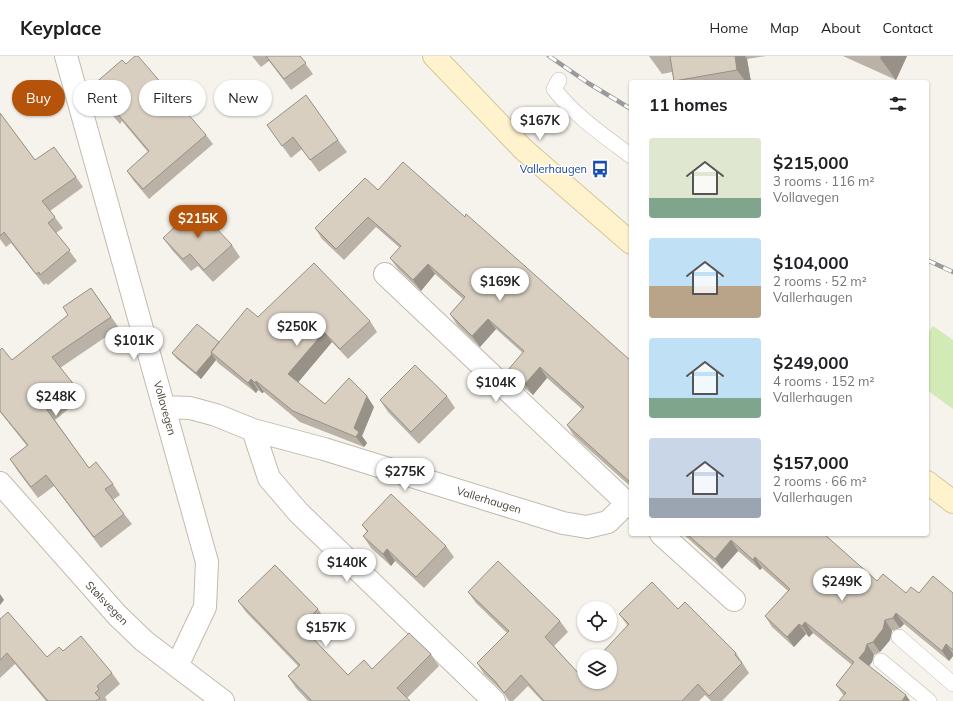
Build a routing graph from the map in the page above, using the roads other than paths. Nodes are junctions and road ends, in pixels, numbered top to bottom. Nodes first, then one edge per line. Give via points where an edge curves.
1 (66, 56) edge
2 (434, 56) edge
3 (559, 80) dead end
4 (629, 155) edge
5 (629, 241) edge
6 (385, 274) dead end
7 (165, 406) junction
8 (253, 430) junction
9 (929, 484) edge
10 (2, 489) edge
11 (953, 502) edge
12 (629, 505) edge
13 (663, 536) edge
14 (734, 600) dead end
15 (899, 636) dead end
16 (881, 661) dead end
17 (177, 666) junction
18 (953, 684) edge
19 (223, 701) edge
20 (494, 701) edge
21 (929, 701) edge

1 - 7 street, Vollavegen
2 - 5 main road via 524,149
3 - 4 lane via 554,89 563,101 582,120
6 - 12 street, Vallerhaugen
7 - 8 street, Vallerhaugen via 190,408 216,415
7 - 17 street, Vollavegen via 207,562 205,607
8 - 12 street, Vallerhaugen via 324,449 563,523 587,527 608,522
8 - 20 street via 269,478 298,512
9 - 11 main road
10 - 17 street, Stølsvegen via 116,615
13 - 14 street
15 - 18 lane
16 - 21 lane
17 - 19 street, Stølsvegen

